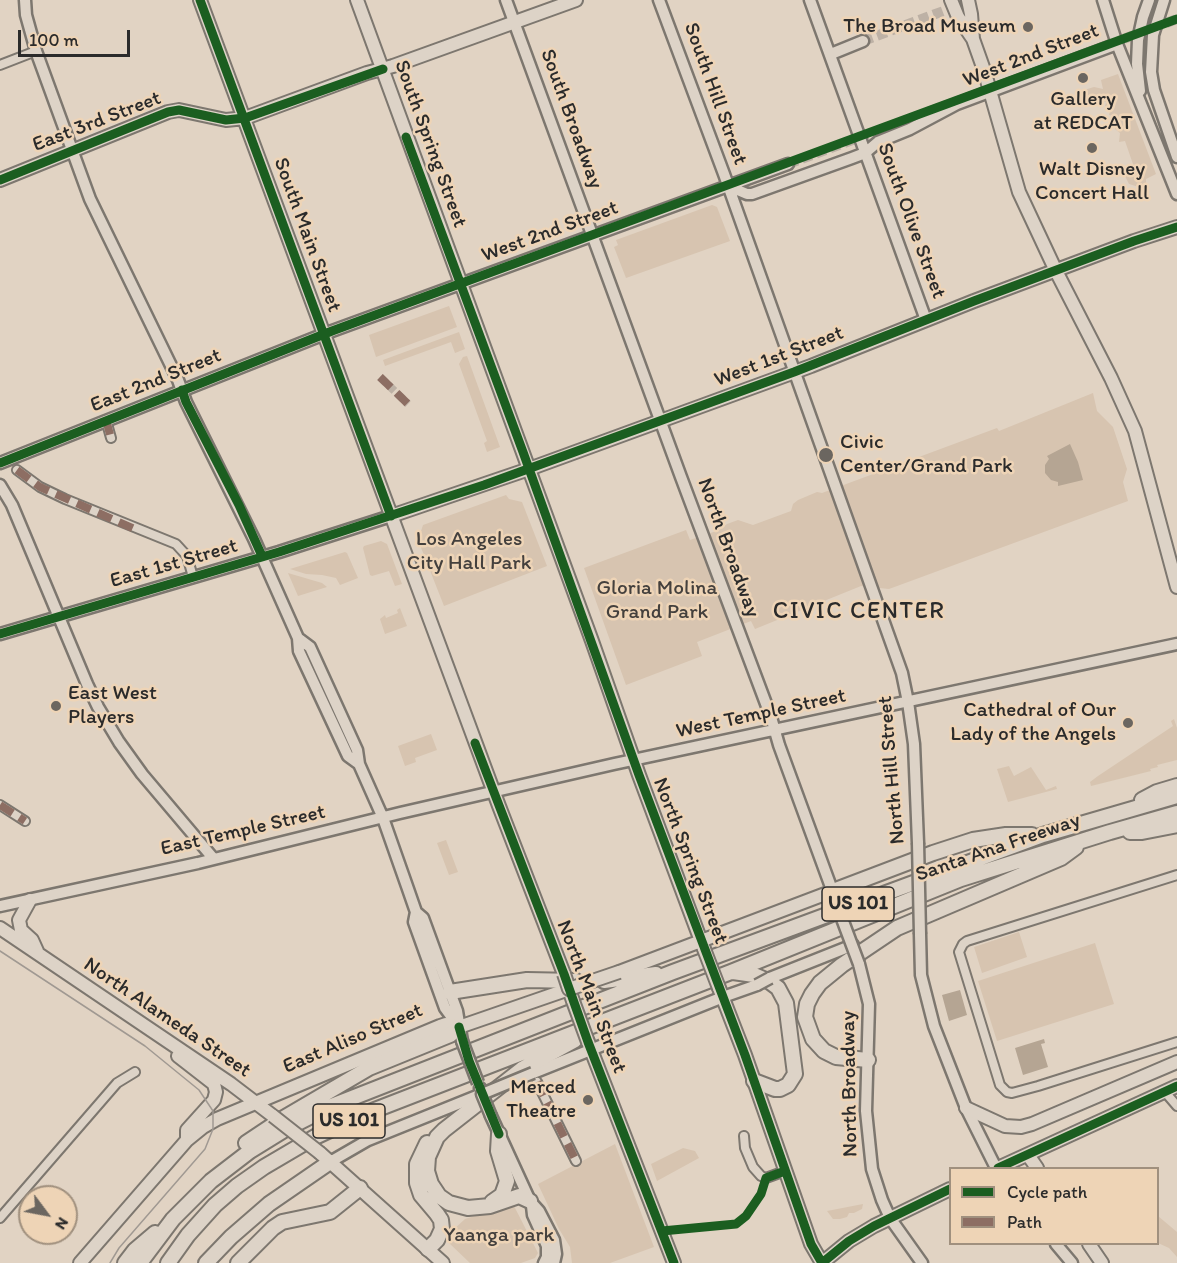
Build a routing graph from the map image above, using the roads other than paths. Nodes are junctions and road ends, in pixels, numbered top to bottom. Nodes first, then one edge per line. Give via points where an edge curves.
1 (25, 0) edge
2 (200, 0) edge
3 (357, 0) edge
4 (506, 0) edge
5 (576, 0) edge
6 (659, 0) edge
7 (810, 0) edge
8 (951, 0) edge
9 (968, 0) edge
10 (1103, 0) edge
11 (1149, 0) edge
12 (1164, 0) edge
13 (515, 22) junction
14 (973, 39) junction
15 (863, 41) tunnel mouth
16 (1117, 44) junction
17 (36, 51) junction
18 (831, 54) junction
19 (0, 65) edge
20 (383, 69) junction
21 (990, 91) junction
22 (1142, 106) junction
23 (245, 118) junction
24 (72, 150) junction
25 (864, 153) junction
26 (1177, 157) edge
27 (788, 164) tunnel mouth
28 (0, 180) edge
29 (728, 186) junction
30 (1177, 194) edge
31 (1177, 227) edge
32 (593, 236) junction
33 (1056, 271) junction
34 (460, 284) junction
35 (926, 320) junction
36 (325, 334) junction
37 (794, 372) junction
38 (182, 390) junction
39 (106, 420) junction
40 (661, 421) junction
41 (111, 438) dead end
42 (0, 463) edge
43 (17, 470) dead end
44 (529, 470) junction
45 (0, 485) edge
46 (391, 516) junction
47 (262, 556) junction
48 (193, 578) junction
49 (1177, 587) edge
50 (58, 616) junction
51 (0, 634) edge
52 (1177, 644) edge
53 (908, 702) junction
54 (775, 731) junction
55 (634, 760) junction
56 (1177, 786) edge
57 (494, 792) junction
58 (1177, 796) edge
59 (0, 805) edge
60 (1124, 810) junction
61 (1177, 813) edge
62 (383, 818) junction
63 (25, 821) dead end
64 (1177, 825) edge
65 (1110, 832) junction
66 (1044, 835) junction
67 (1085, 840) junction
68 (213, 858) junction
69 (1177, 875) edge
70 (834, 895) junction
71 (30, 900) junction
72 (0, 906) edge
73 (416, 912) junction
74 (0, 928) edge
75 (703, 945) junction
76 (853, 945) junction
77 (39, 954) junction
78 (673, 972) junction
79 (731, 972) junction
80 (569, 989) junction
81 (450, 992) junction
82 (721, 992) junction
83 (597, 1024) junction
84 (460, 1034) junction
85 (168, 1041) junction
86 (1177, 1042) edge
87 (590, 1046) junction
88 (868, 1060) junction
89 (1177, 1062) edge
90 (135, 1072) dead end
91 (535, 1078) junction
92 (754, 1081) junction
93 (1177, 1086) edge
94 (1165, 1092) junction
95 (482, 1094) junction
96 (257, 1103) junction
97 (1177, 1106) edge
98 (966, 1108) junction
99 (444, 1130) junction
100 (499, 1134) junction
101 (744, 1136) dead end
102 (188, 1140) junction
103 (1028, 1155) junction
104 (325, 1157) junction
105 (576, 1161) dead end
106 (232, 1163) junction
107 (996, 1167) edge
108 (999, 1167) edge
109 (1036, 1167) edge
110 (785, 1171) junction
111 (360, 1188) junction
112 (949, 1190) edge
113 (531, 1203) junction
114 (478, 1207) junction
115 (0, 1218) edge
116 (890, 1218) junction
117 (173, 1219) junction
118 (1057, 1245) edge
119 (1090, 1245) edge
120 (428, 1250) junction
121 (80, 1263) edge
122 (125, 1263) edge
123 (140, 1263) edge
124 (168, 1263) edge
125 (206, 1263) edge
126 (238, 1263) edge
127 (444, 1263) edge
128 (544, 1263) edge
129 (555, 1263) edge
130 (674, 1263) edge
131 (822, 1263) edge
132 (922, 1263) edge
133 (1072, 1263) edge
134 (1102, 1263) edge

1 - 17 main road
2 - 23 main road, South Main Street
3 - 20 main road, South Spring Street
4 - 13 main road, South Broadway
5 - 13 main road
6 - 29 main road, South Hill Street
7 - 18 main road, South Olive Street
8 - 14 main road
9 - 14 main road
10 - 16 main road
11 - 22 main road via 1138,39
12 - 26 main road via 1153,36 1151,72
13 - 20 main road
13 - 32 main road, South Broadway
14 - 21 main road
15 - 18 main road
16 - 21 main road, West 2nd Street
16 - 22 main road
17 - 19 street
17 - 24 main road
18 - 25 main road, South Olive Street
20 - 23 main road
20 - 34 main road, South Spring Street
21 - 25 main road, West 2nd Street via 878,142
21 - 33 main road via 1019,192
22 - 30 main road
23 - 24 main road, East 3rd Street via 226,120 174,111
23 - 36 main road, South Main Street
24 - 28 main road, East 3rd Street
24 - 38 main road via 90,199
25 - 29 main road, West 2nd Street via 752,194
25 - 35 main road, South Olive Street
27 - 29 main road, West 2nd Street
29 - 32 main road, West 2nd Street
29 - 37 main road, South Hill Street
31 - 33 main road, West 1st Street
32 - 34 main road, West 2nd Street
32 - 40 main road, South Broadway
33 - 35 main road, West 1st Street
33 - 49 main road via 1135,431
34 - 36 main road, West 2nd Street
34 - 44 main road, South Spring Street
35 - 37 main road, West 1st Street
36 - 38 main road, East 2nd Street
36 - 46 main road, South Main Street
37 - 40 main road, West 1st Street
37 - 53 main road, North Hill Street via 902,673
38 - 39 main road, East 2nd Street
38 - 47 main road
39 - 41 street
39 - 42 main road, East 2nd Street
40 - 44 main road, West 1st Street
40 - 54 main road, North Broadway
43 - 48 street via 40,487 179,547 187,556
44 - 46 main road, West 1st Street
44 - 55 main road, North Spring Street
45 - 50 main road
46 - 47 main road, East 1st Street
46 - 57 main road, North Main Street
47 - 48 main road, East 1st Street
47 - 62 main road via 298,638 299,651 348,756 359,764
48 - 50 main road, East 1st Street
50 - 51 main road, East 1st Street
50 - 68 main road via 87,684 119,742
52 - 53 main road, West Temple Street
53 - 54 main road, West Temple Street
53 - 98 main road, North Hill Street, bridge via 914,744 921,975 928,1006
54 - 55 main road, West Temple Street
54 - 70 main road, North Broadway
55 - 57 main road, West Temple Street
55 - 75 main road, North Spring Street
56 - 60 highway
57 - 62 main road, East Temple Street
57 - 80 main road, North Main Street, bridge
58 - 60 highway, US 101
59 - 63 street
60 - 66 highway, Santa Ana Freeway / US 101
61 - 65 highway, Santa Ana Freeway / US 101
62 - 68 main road, East Temple Street
62 - 73 main road
64 - 65 highway via 1142,832
65 - 67 highway, Santa Ana Freeway / US 101
66 - 70 highway via 973,840
66 - 78 highway, Santa Ana Freeway / US 101
67 - 79 highway, Santa Ana Freeway / US 101 via 961,879
67 - 88 highway via 1061,858 897,928 820,983 807,1004 805,1017 813,1039 836,1057
68 - 71 main road, East Temple Street
69 - 86 street via 967,941 959,952 1000,1085 1007,1092
70 - 75 main road, East Aliso Street
70 - 76 main road, North Broadway, bridge
71 - 72 main road, East Temple Street
71 - 77 main road via 19,920 21,930
73 - 81 main road via 423,918
73 - 84 main road via 414,922 441,997
74 - 77 main road, North Alameda Street
75 - 80 main road, East Aliso Street, bridge
75 - 82 main road, North Spring Street, bridge
76 - 82 main road, bridge via 758,985
76 - 88 main road, North Broadway, bridge via 869,1004
77 - 85 main road, North Alameda Street
78 - 81 highway via 598,982 527,980
78 - 106 highway, Santa Ana Freeway / US 101 via 329,1107
79 - 83 highway, Santa Ana Freeway / US 101
79 - 92 highway via 770,982 786,1003 795,1074 780,1089
80 - 84 main road, East Aliso Street
80 - 87 main road, North Main Street, bridge
81 - 84 main road
82 - 87 main road
82 - 92 main road, North Spring Street
83 - 99 highway via 516,1073
83 - 124 highway, Santa Ana Freeway / US 101 via 315,1137 237,1186 215,1205
84 - 95 main road, bridge
84 - 96 main road, East Aliso Street via 446,1024 440,1026
84 - 106 highway via 369,1068 247,1142
85 - 96 main road, North Alameda Street
85 - 102 main road via 172,1052 214,1084 216,1092 214,1100 187,1130
87 - 91 main road
87 - 130 main road, North Main Street
88 - 116 main road, North Broadway via 868,1150
89 - 98 main road via 1021,1127 1005,1126
90 - 115 street via 117,1083
91 - 95 main road, bridge
91 - 105 street
92 - 110 main road, North Spring Street
93 - 94 main road
94 - 97 street
94 - 103 main road
95 - 100 main road, bridge
95 - 104 main road
96 - 102 main road, East Aliso Street via 217,1119
96 - 104 main road, North Alameda Street, bridge
98 - 107 main road, North Hill Street
99 - 114 highway via 428,1157 431,1184 449,1203
99 - 120 highway via 426,1144 417,1164 421,1195 441,1220 442,1229
100 - 113 main road
100 - 114 highway via 498,1151 506,1186 498,1199
101 - 110 street via 749,1158 761,1176
102 - 121 main road
103 - 108 main road
103 - 109 main road
104 - 111 main road, North Alameda Street
104 - 125 highway
106 - 117 highway, Santa Ana Freeway / US 101
110 - 131 main road, North Spring Street
111 - 120 main road, North Alameda Street
111 - 126 highway via 330,1212 282,1222
112 - 116 main road
113 - 114 highway via 519,1196
113 - 128 main road via 547,1246
113 - 129 main road via 554,1240
116 - 131 main road via 849,1241
116 - 132 main road, North Broadway
117 - 122 highway
117 - 123 highway, Santa Ana Freeway / US 101
118 - 133 main road
119 - 134 main road
120 - 127 main road, North Alameda Street

